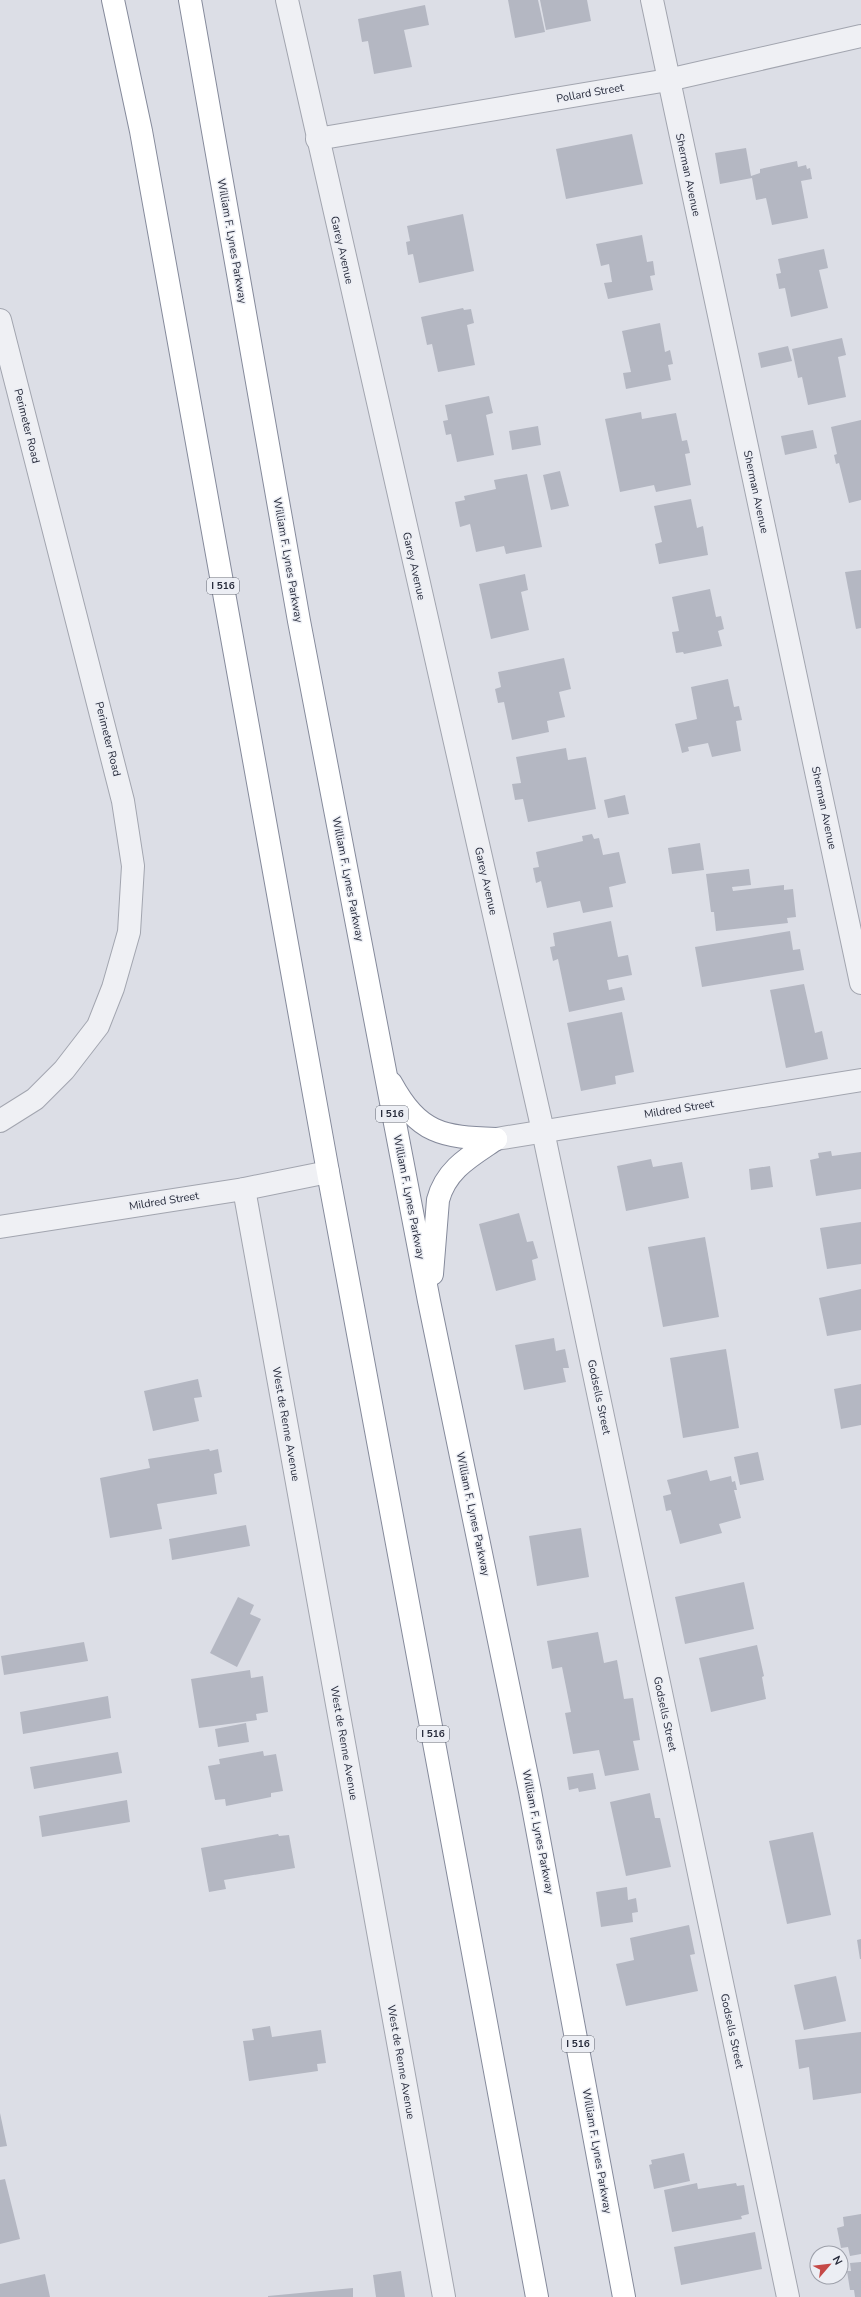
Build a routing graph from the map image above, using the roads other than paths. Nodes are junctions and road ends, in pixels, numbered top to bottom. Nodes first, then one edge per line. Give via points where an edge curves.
1 (113, 0) edge
2 (190, 0) edge
3 (287, 0) edge
4 (652, 0) edge
5 (861, 36) edge
6 (668, 80) junction
7 (317, 139) junction
8 (0, 320) edge
9 (861, 983) edge
10 (383, 1068) junction
11 (861, 1080) edge
12 (0, 1121) edge
13 (543, 1131) junction
14 (496, 1139) junction
15 (328, 1172) junction
16 (244, 1189) junction
17 (0, 1227) edge
18 (430, 1301) junction
19 (444, 2297) edge
20 (537, 2297) edge
21 (624, 2297) edge
22 (788, 2297) edge

1 - 15 highway, I 516 via 141,131
2 - 10 highway, William F. Lynes Parkway / I 516 via 299,621
3 - 7 street, Garey Avenue
4 - 6 street, Sherman Avenue
5 - 6 street, Pollard Street
6 - 7 street, Pollard Street
6 - 9 street, Sherman Avenue
7 - 13 street, Garey Avenue
8 - 12 street, Perimeter Road via 124,801 132,866 130,932 98,1026 59,1075 34,1099
10 - 14 highway via 403,1103 431,1128 458,1137
10 - 18 highway, William F. Lynes Parkway / I 516
11 - 13 street, Mildred Street
13 - 14 street, Mildred Street
13 - 22 street, Godsells Street
14 - 18 highway via 456,1167 440,1190
15 - 16 street, Mildred Street
15 - 20 highway, I 516
16 - 17 street, Mildred Street
16 - 19 street, West de Renne Avenue
18 - 21 highway, William F. Lynes Parkway / I 516 via 530,1791

